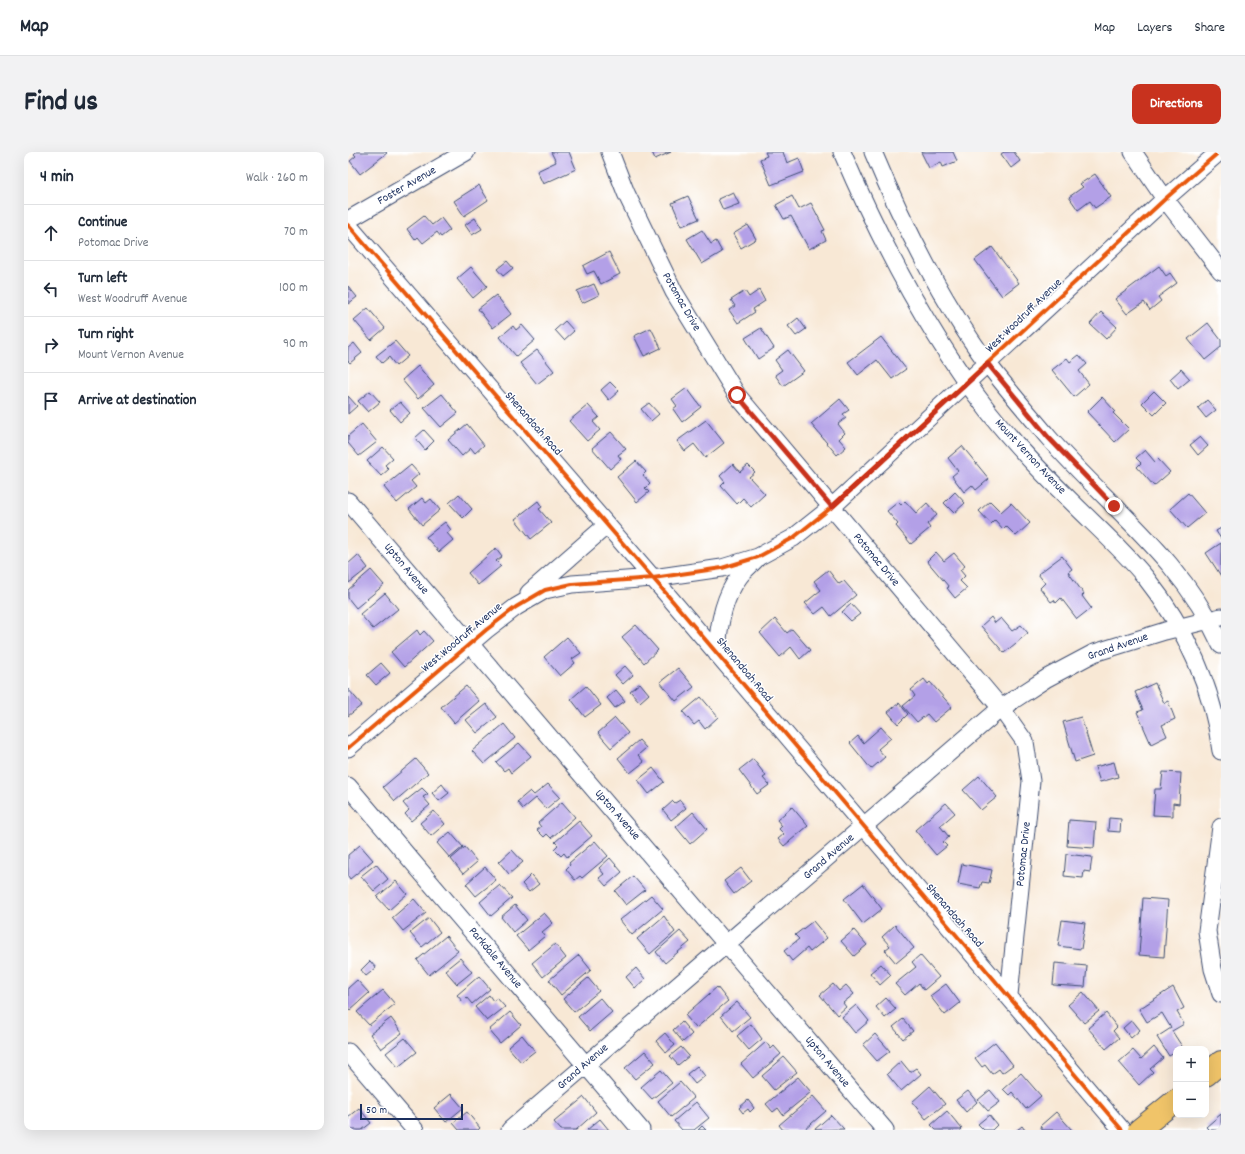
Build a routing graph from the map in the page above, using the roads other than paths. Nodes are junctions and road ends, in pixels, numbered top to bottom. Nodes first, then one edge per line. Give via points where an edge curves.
1 (466, 152) edge
2 (610, 152) edge
3 (842, 152) edge
4 (873, 152) edge
5 (1133, 152) edge
6 (1219, 152) edge
7 (1165, 199) junction
8 (348, 220) edge
9 (348, 225) edge
10 (1221, 271) edge
11 (988, 364) junction
12 (968, 383) junction
13 (348, 501) edge
14 (832, 507) junction
15 (607, 525) junction
16 (758, 557) junction
17 (653, 578) junction
18 (1216, 619) edge
19 (1181, 628) junction
20 (486, 630) junction
21 (470, 644) junction
22 (1221, 645) edge
23 (718, 654) junction
24 (1001, 708) junction
25 (348, 748) edge
26 (1221, 751) edge
27 (348, 786) edge
28 (1221, 826) edge
29 (863, 827) junction
30 (727, 944) junction
31 (1221, 994) edge
32 (1009, 995) junction
33 (348, 1052) edge
34 (1221, 1062) edge
35 (586, 1065) junction
36 (1209, 1072) edge
37 (1173, 1102) edge
38 (415, 1130) edge
39 (510, 1130) edge
40 (641, 1130) edge
41 (885, 1130) edge
42 (1122, 1130) edge
43 (1139, 1130) edge

1 - 8 street, Foster Avenue
2 - 14 street, Potomac Drive via 626,193 674,292 733,388
3 - 12 street, Mount Vernon Avenue via 874,224 908,287
4 - 11 street via 932,277
5 - 7 street
6 - 7 street, West Woodruff Avenue
7 - 10 street
7 - 11 street, West Woodruff Avenue
9 - 15 street, Shenandoah Road
11 - 12 street, West Woodruff Avenue
11 - 18 street via 1048,437 1161,552
12 - 14 street, West Woodruff Avenue
12 - 19 street, Mount Vernon Avenue via 989,412 1038,468 1145,577
13 - 21 street, Upton Avenue
14 - 16 street, West Woodruff Avenue via 793,538
14 - 24 street, Potomac Drive
15 - 17 street, Shenandoah Road
15 - 20 street, West Woodruff Avenue
16 - 17 street, West Woodruff Avenue via 722,568
16 - 23 street, West Woodruff Avenue via 739,577 727,598 721,621
17 - 20 street, West Woodruff Avenue via 572,584 545,590 516,607
17 - 23 street, Shenandoah Road
18 - 19 street, Grand Avenue
18 - 22 street
19 - 24 street, Grand Avenue via 1094,653 1047,678
19 - 26 street, Mount Vernon Avenue via 1202,673 1218,729
20 - 21 street, West Woodruff Avenue
21 - 25 street, West Woodruff Avenue
21 - 30 street, Upton Avenue
23 - 29 street, Shenandoah Road
24 - 29 street, Grand Avenue
24 - 32 street, Potomac Drive via 1025,742 1031,781
27 - 35 street, Parkdale Avenue
28 - 31 street via 1207,931 1213,969
29 - 30 street, Grand Avenue
29 - 32 street, Shenandoah Road
30 - 35 street, Grand Avenue
30 - 41 street, Upton Avenue
32 - 42 street, Shenandoah Road
33 - 38 street
34 - 36 main road
35 - 39 street, Grand Avenue
35 - 40 street, Parkdale Avenue
37 - 43 main road

